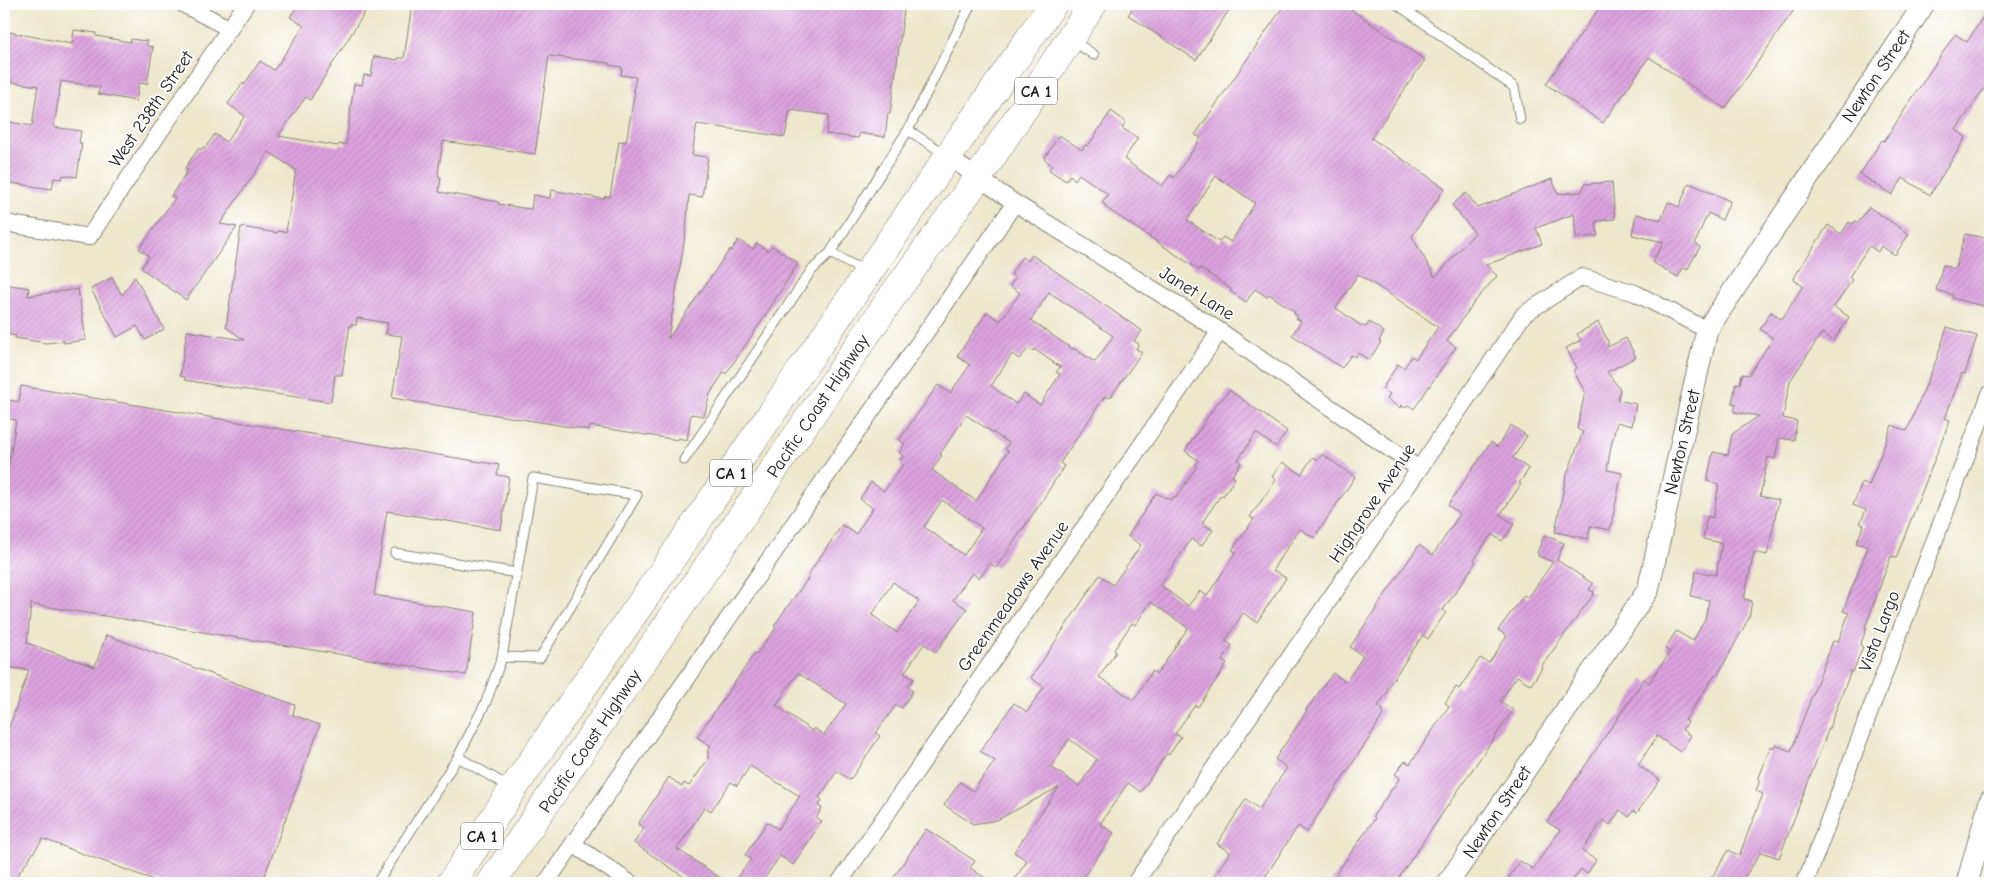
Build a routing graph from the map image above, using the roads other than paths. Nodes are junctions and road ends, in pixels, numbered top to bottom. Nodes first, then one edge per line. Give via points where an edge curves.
1 (184, 4) edge
2 (246, 4) edge
3 (971, 4) edge
4 (1053, 4) edge
5 (1093, 4) edge
6 (1397, 4) edge
7 (1924, 4) edge
8 (230, 29) junction
9 (1070, 39) junction
10 (1094, 55) dead end
11 (1520, 119) dead end
12 (908, 130) junction
13 (948, 157) junction
14 (978, 178) junction
15 (1015, 203) junction
16 (4, 223) edge
17 (830, 253) junction
18 (868, 274) junction
19 (1707, 330) junction
20 (1220, 331) junction
21 (1990, 394) edge
22 (684, 460) dead end
23 (1419, 469) junction
24 (395, 553) dead end
25 (517, 573) junction
26 (502, 657) junction
27 (458, 756) junction
28 (513, 789) junction
29 (1990, 801) edge
30 (573, 844) junction
31 (377, 883) edge
32 (451, 883) edge
33 (491, 883) edge
34 (546, 883) edge
35 (630, 883) edge
36 (839, 883) edge
37 (1135, 883) edge
38 (1448, 883) edge
39 (1805, 883) edge
40 (1968, 883) edge

1 - 8 street
2 - 8 street, West 238th Street
3 - 12 lane
4 - 13 highway, Pacific Coast Highway / CA 1
5 - 9 highway, Pacific Coast Highway / CA 1
6 - 11 lane via 1514,87
7 - 19 street, Newton Street
8 - 16 street, West 238th Street via 89,237
9 - 10 lane
9 - 14 highway, Pacific Coast Highway / CA 1
12 - 13 lane
12 - 17 lane
13 - 14 street, Janet Lane
13 - 18 highway, Pacific Coast Highway / CA 1
14 - 15 street, Janet Lane
14 - 33 highway, Pacific Coast Highway / CA 1 via 890,299
15 - 20 street, Janet Lane
15 - 30 street
17 - 18 lane
17 - 22 lane via 811,271
18 - 28 highway, Pacific Coast Highway / CA 1
19 - 23 street, Highgrove Avenue via 1635,293 1582,277 1524,314
19 - 38 street, Newton Street via 1648,590
20 - 23 street, Janet Lane
20 - 36 street, Greenmeadows Avenue
21 - 39 street, Vista Largo
23 - 37 street, Highgrove Avenue
24 - 25 lane
25 - 26 lane
25 - 26 lane via 533,478 637,495 540,658
26 - 27 lane via 486,702
27 - 28 lane
27 - 31 lane
28 - 32 highway, Pacific Coast Highway / CA 1
29 - 40 street
30 - 34 street
30 - 35 street

